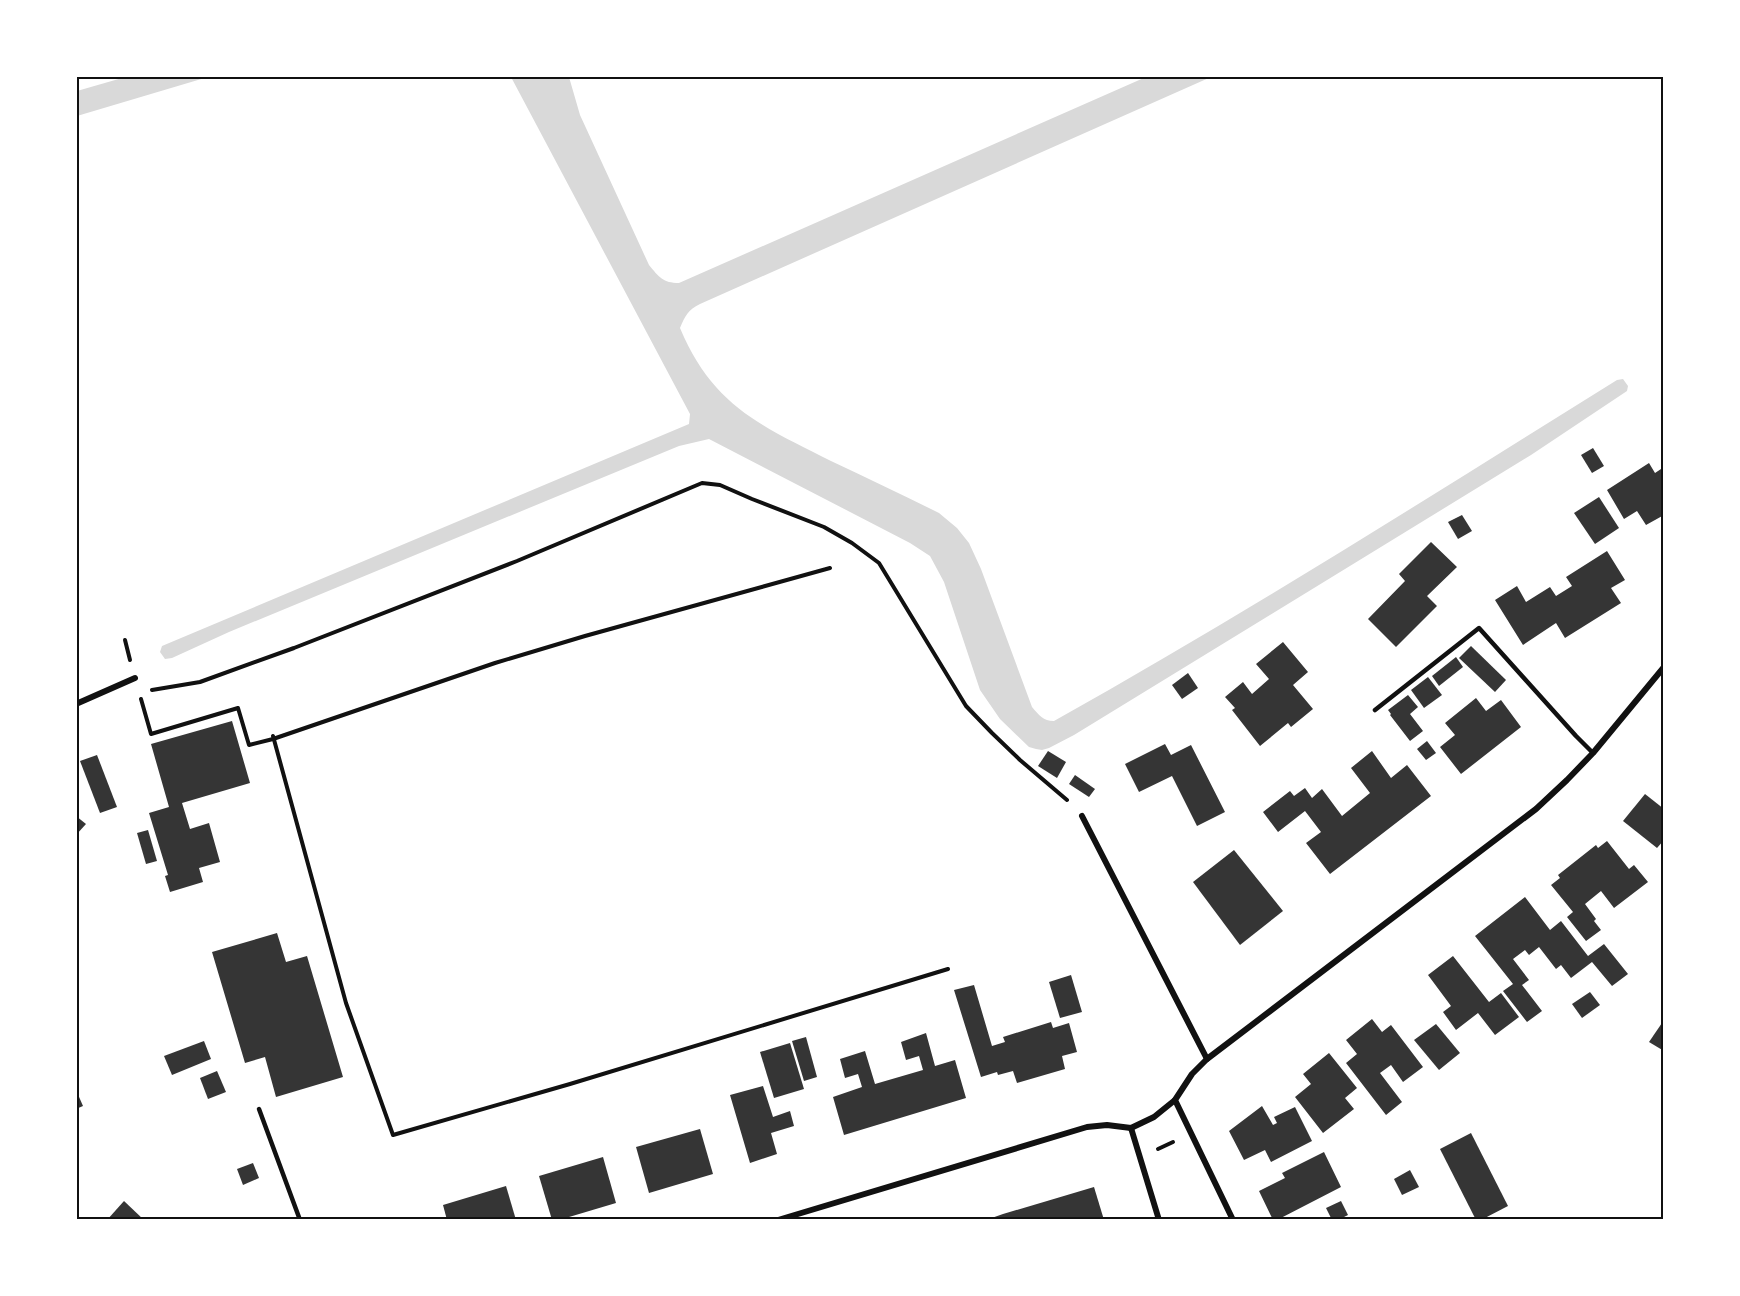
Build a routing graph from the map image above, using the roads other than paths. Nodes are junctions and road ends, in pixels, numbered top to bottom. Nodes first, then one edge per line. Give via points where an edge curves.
1 (1664, 667) edge
2 (135, 678) dead end
3 (76, 704) edge
4 (1375, 710) dead end
5 (1593, 753) junction
6 (1082, 816) road end
7 (1207, 1059) junction
8 (1174, 1100) junction
9 (259, 1109) dead end
10 (1131, 1128) junction
11 (300, 1220) edge
12 (778, 1220) edge
13 (1159, 1220) edge
14 (1233, 1220) edge

1 - 5 street
2 - 3 street
4 - 5 lane via 1479,628
5 - 7 street via 1536,809
6 - 7 street
7 - 8 street
8 - 10 street via 1154,1117
8 - 14 street
9 - 11 lane
10 - 12 street via 1087,1127
10 - 13 street

